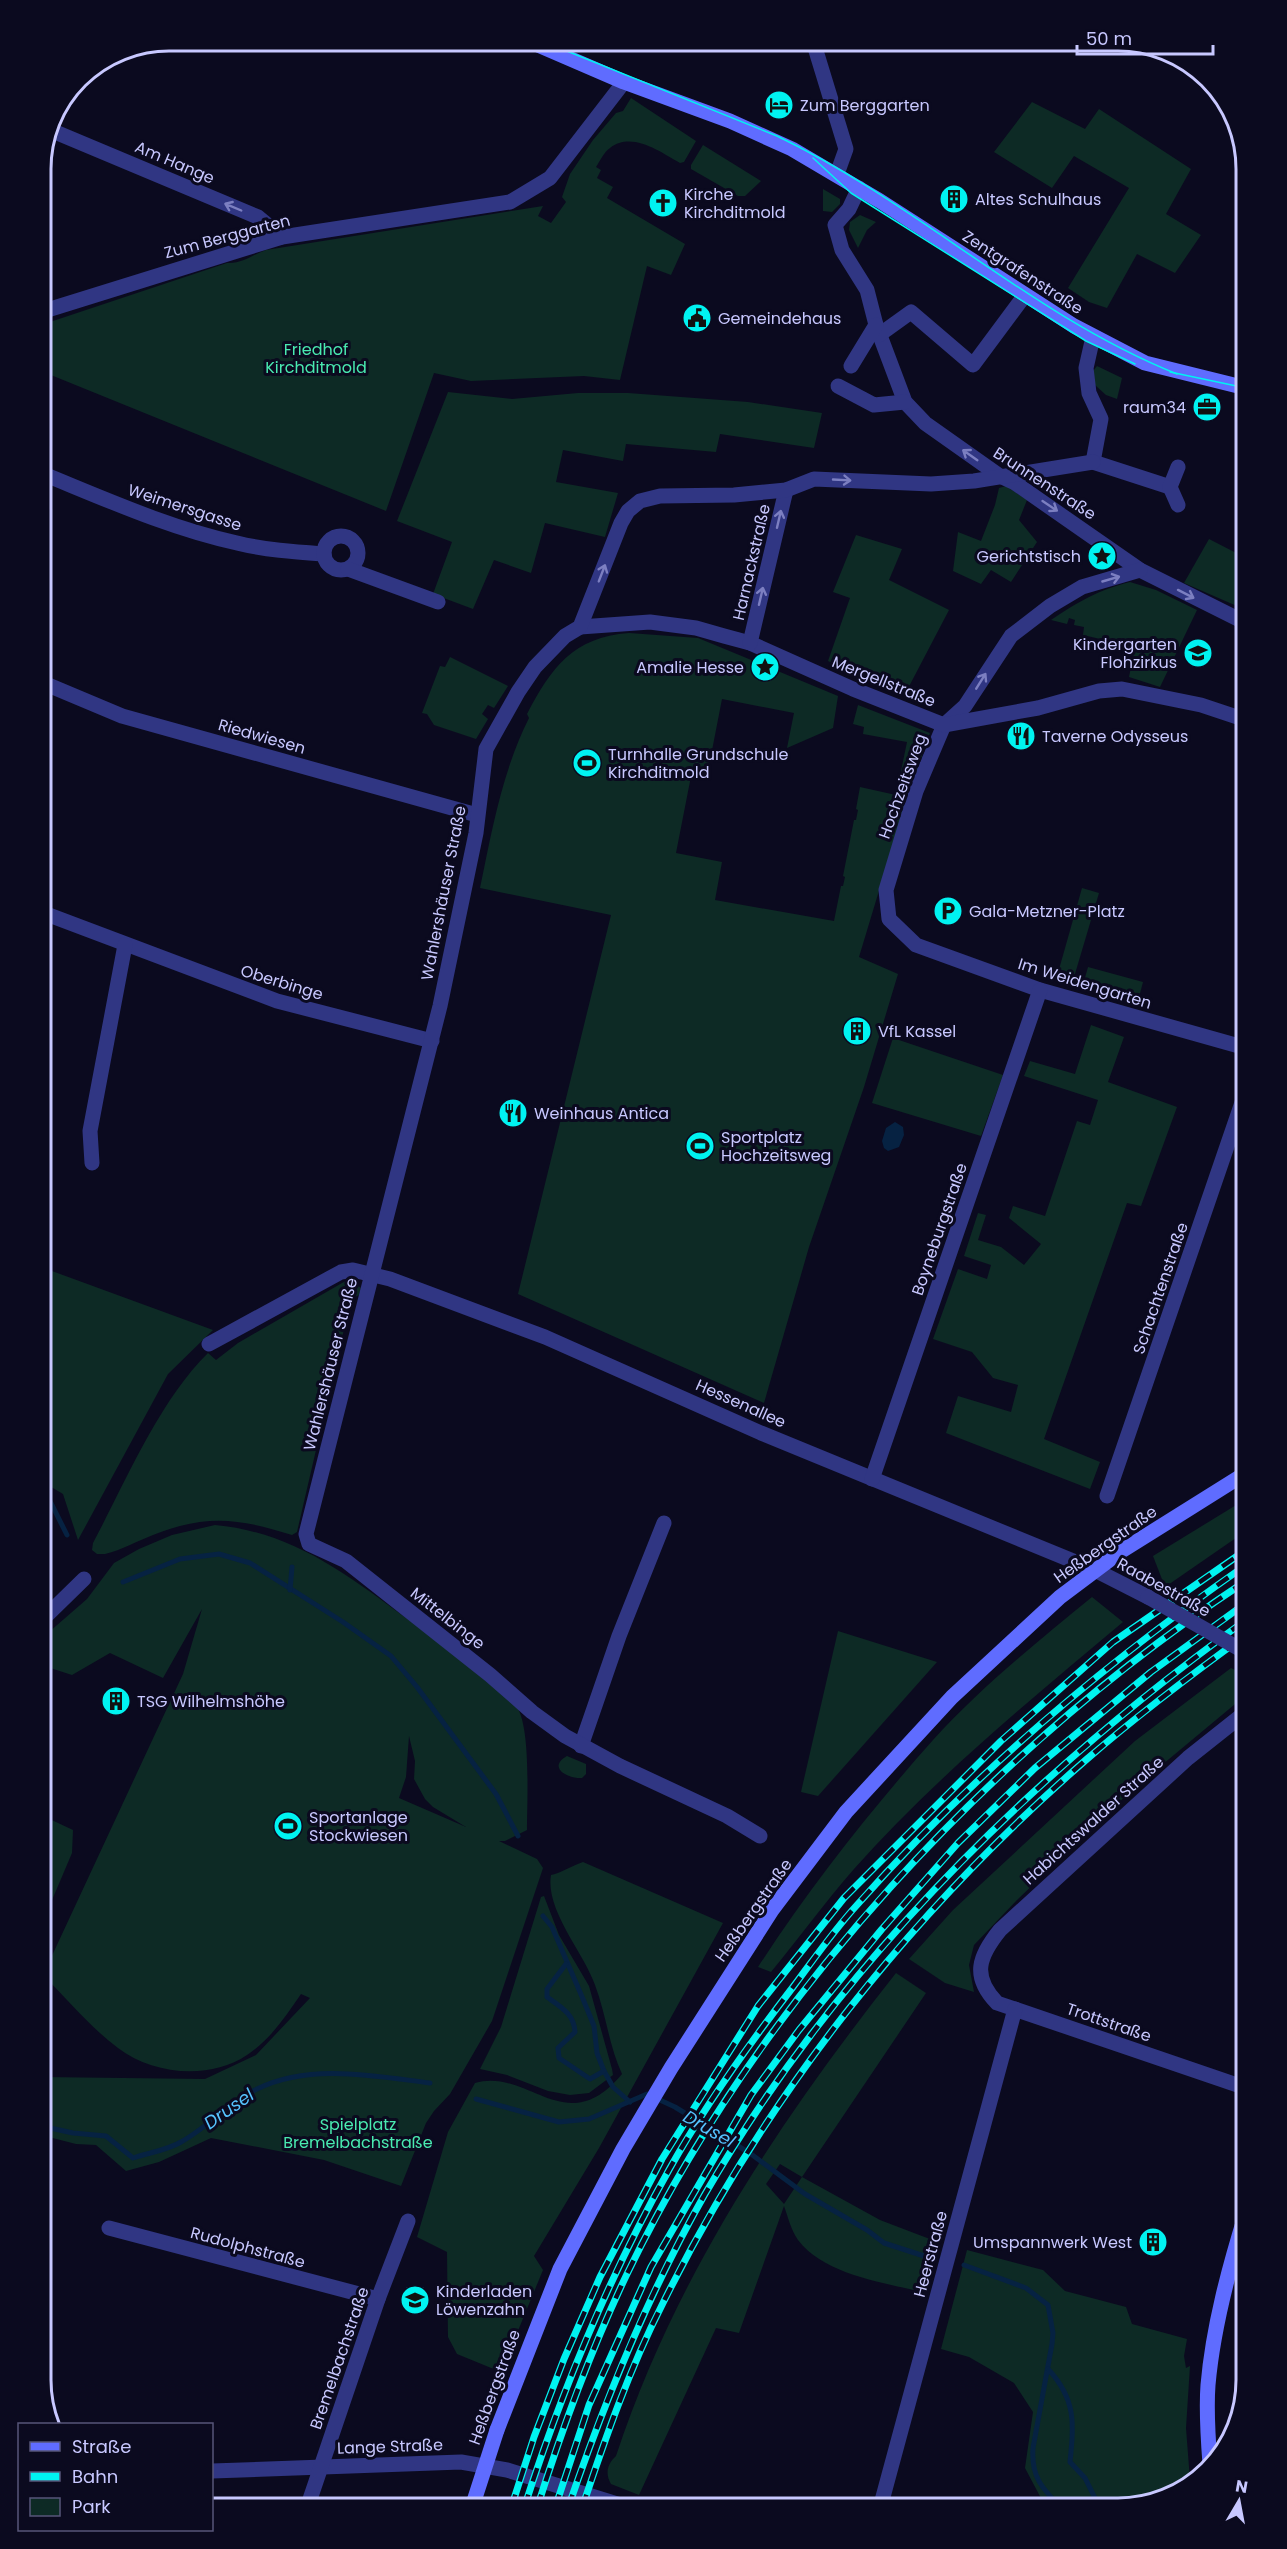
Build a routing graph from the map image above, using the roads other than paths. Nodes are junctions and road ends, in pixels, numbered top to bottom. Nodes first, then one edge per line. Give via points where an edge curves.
1 (552, 51) edge
2 (816, 51) edge
3 (624, 82) junction
4 (57, 133) edge
5 (837, 174) junction
6 (859, 188) junction
7 (282, 237) junction
8 (1025, 296) junction
9 (51, 309) edge
10 (878, 330) junction
11 (1093, 337) junction
12 (851, 366) dead end
13 (838, 386) dead end
14 (1236, 386) edge
15 (905, 402) junction
16 (1094, 462) junction
17 (1178, 467) dead end
18 (51, 476) edge
19 (1000, 476) junction
20 (1170, 487) junction
21 (786, 490) junction
22 (1178, 505) dead end
23 (324, 554) junction
24 (348, 569) junction
25 (1140, 570) junction
26 (438, 602) dead end
27 (1236, 618) edge
28 (580, 627) junction
29 (750, 643) junction
30 (51, 686) edge
31 (1236, 717) edge
32 (944, 725) junction
33 (477, 815) junction
34 (51, 916) edge
35 (125, 945) junction
36 (916, 945) joint
37 (1040, 990) junction
38 (432, 1041) junction
39 (1236, 1045) edge
40 (1236, 1120) edge
41 (92, 1163) dead end
42 (371, 1274) junction
43 (209, 1344) dead end
44 (872, 1479) junction
45 (1236, 1479) edge
46 (1107, 1496) dead end
47 (310, 1517) joint
48 (664, 1523) dead end
49 (1095, 1570) junction
50 (84, 1580) dead end
51 (51, 1611) edge
52 (1236, 1646) edge
53 (1236, 1720) edge
54 (581, 1746) junction
55 (760, 1836) dead end
56 (980, 1968) joint
57 (1015, 2009) junction
58 (1236, 2085) edge
59 (408, 2221) dead end
60 (109, 2228) dead end
61 (1236, 2248) edge
62 (378, 2299) junction
63 (1210, 2454) edge
64 (321, 2467) junction
65 (213, 2471) edge
66 (310, 2498) edge
67 (475, 2498) edge
68 (598, 2498) edge
69 (883, 2498) edge

1 - 3 main road, Zentgrafenstraße
2 - 5 street via 846,149
3 - 5 main road, Zentgrafenstraße via 730,121
3 - 7 street, Zum Berggarten via 550,178 510,202
7 -> 4 street, Am Hange via 258,217
5 - 6 main road, Zentgrafenstraße
6 - 8 main road, Zentgrafenstraße
6 - 10 street, Brunnenstraße via 849,209 835,225 842,250 867,290
7 - 9 street, Zum Berggarten
8 - 10 street via 973,365 911,312
8 - 11 main road, Zentgrafenstraße
10 - 12 street
10 - 15 street, Brunnenstraße
11 - 14 main road, Zentgrafenstraße via 1145,363
11 - 16 street via 1086,368 1089,393 1101,418
13 - 15 street via 874,405
19 -> 15 street, Brunnenstraße via 925,423
16 - 19 street
16 - 20 street
17 - 20 street
18 - 23 street, Weimersgasse via 138,513 236,543
21 -> 19 street via 814,479 931,484
19 -> 25 street, Brunnenstraße
20 - 22 street
28 -> 21 street via 621,524 640,501 660,496
29 -> 21 street, Harnackstraße
23 - 24 street via 335,570
23 - 24 street via 331,539 338,536 354,541 359,552 356,563
24 - 26 street
25 -> 27 street, Brunnenstraße
32 -> 25 street, Hochzeitsweg via 965,706 1011,636 1082,587
28 - 29 street, Mergellstraße via 650,622 696,628
28 - 33 street, Wahlershäuser Straße via 546,653 498,726 486,749
29 - 32 street, Mergellstraße
30 - 33 street, Riedwiesen via 122,716
31 - 32 street, Mergellstraße via 1202,705 1122,689
32 - 36 street, Hochzeitsweg via 916,791 886,890 889,919
33 - 38 street, Wahlershäuser Straße via 466,887
34 - 35 street, Oberbinge
35 - 38 street, Oberbinge via 277,1001
35 - 41 street via 90,1131
36 - 37 street, Im Weidengarten
37 - 39 street, Im Weidengarten
37 - 44 street, Boyneburgstraße
38 - 42 street, Wahlershäuser Straße
40 - 46 street, Schachtenstraße
42 - 43 street, Hessenallee via 341,1272
42 - 44 street, Hessenallee via 545,1337
42 - 47 street, Wahlershäuser Straße
44 - 49 street, Hessenallee
45 - 49 main road, Heßbergstraße
47 - 54 street, Mittelbinge via 306,1534 309,1544 346,1561 490,1674 532,1712
48 - 54 street
49 - 52 street, Raabestraße, bridge
49 - 67 main road, Heßbergstraße, bridge via 1060,1597 952,1697 846,1812 772,1910 671,2067 560,2269 496,2430
50 - 51 street
53 - 56 street, Habichtswalder Straße via 1188,1758 1000,1930 981,1958
54 - 55 street, Mittelbinge via 727,1816
56 - 57 street, Trottstraße via 985,1991 997,2003
57 - 58 street, Trottstraße
57 - 69 street, Heerstraße
59 - 62 street, Bremelbachstraße
60 - 62 street, Rudolphstraße
61 - 63 main road via 1208,2386
62 - 64 street, Bremelbachstraße
64 - 65 street, Lange Straße
64 - 66 street, Bremelbachstraße
64 - 68 street, Lange Straße via 461,2462 507,2470

